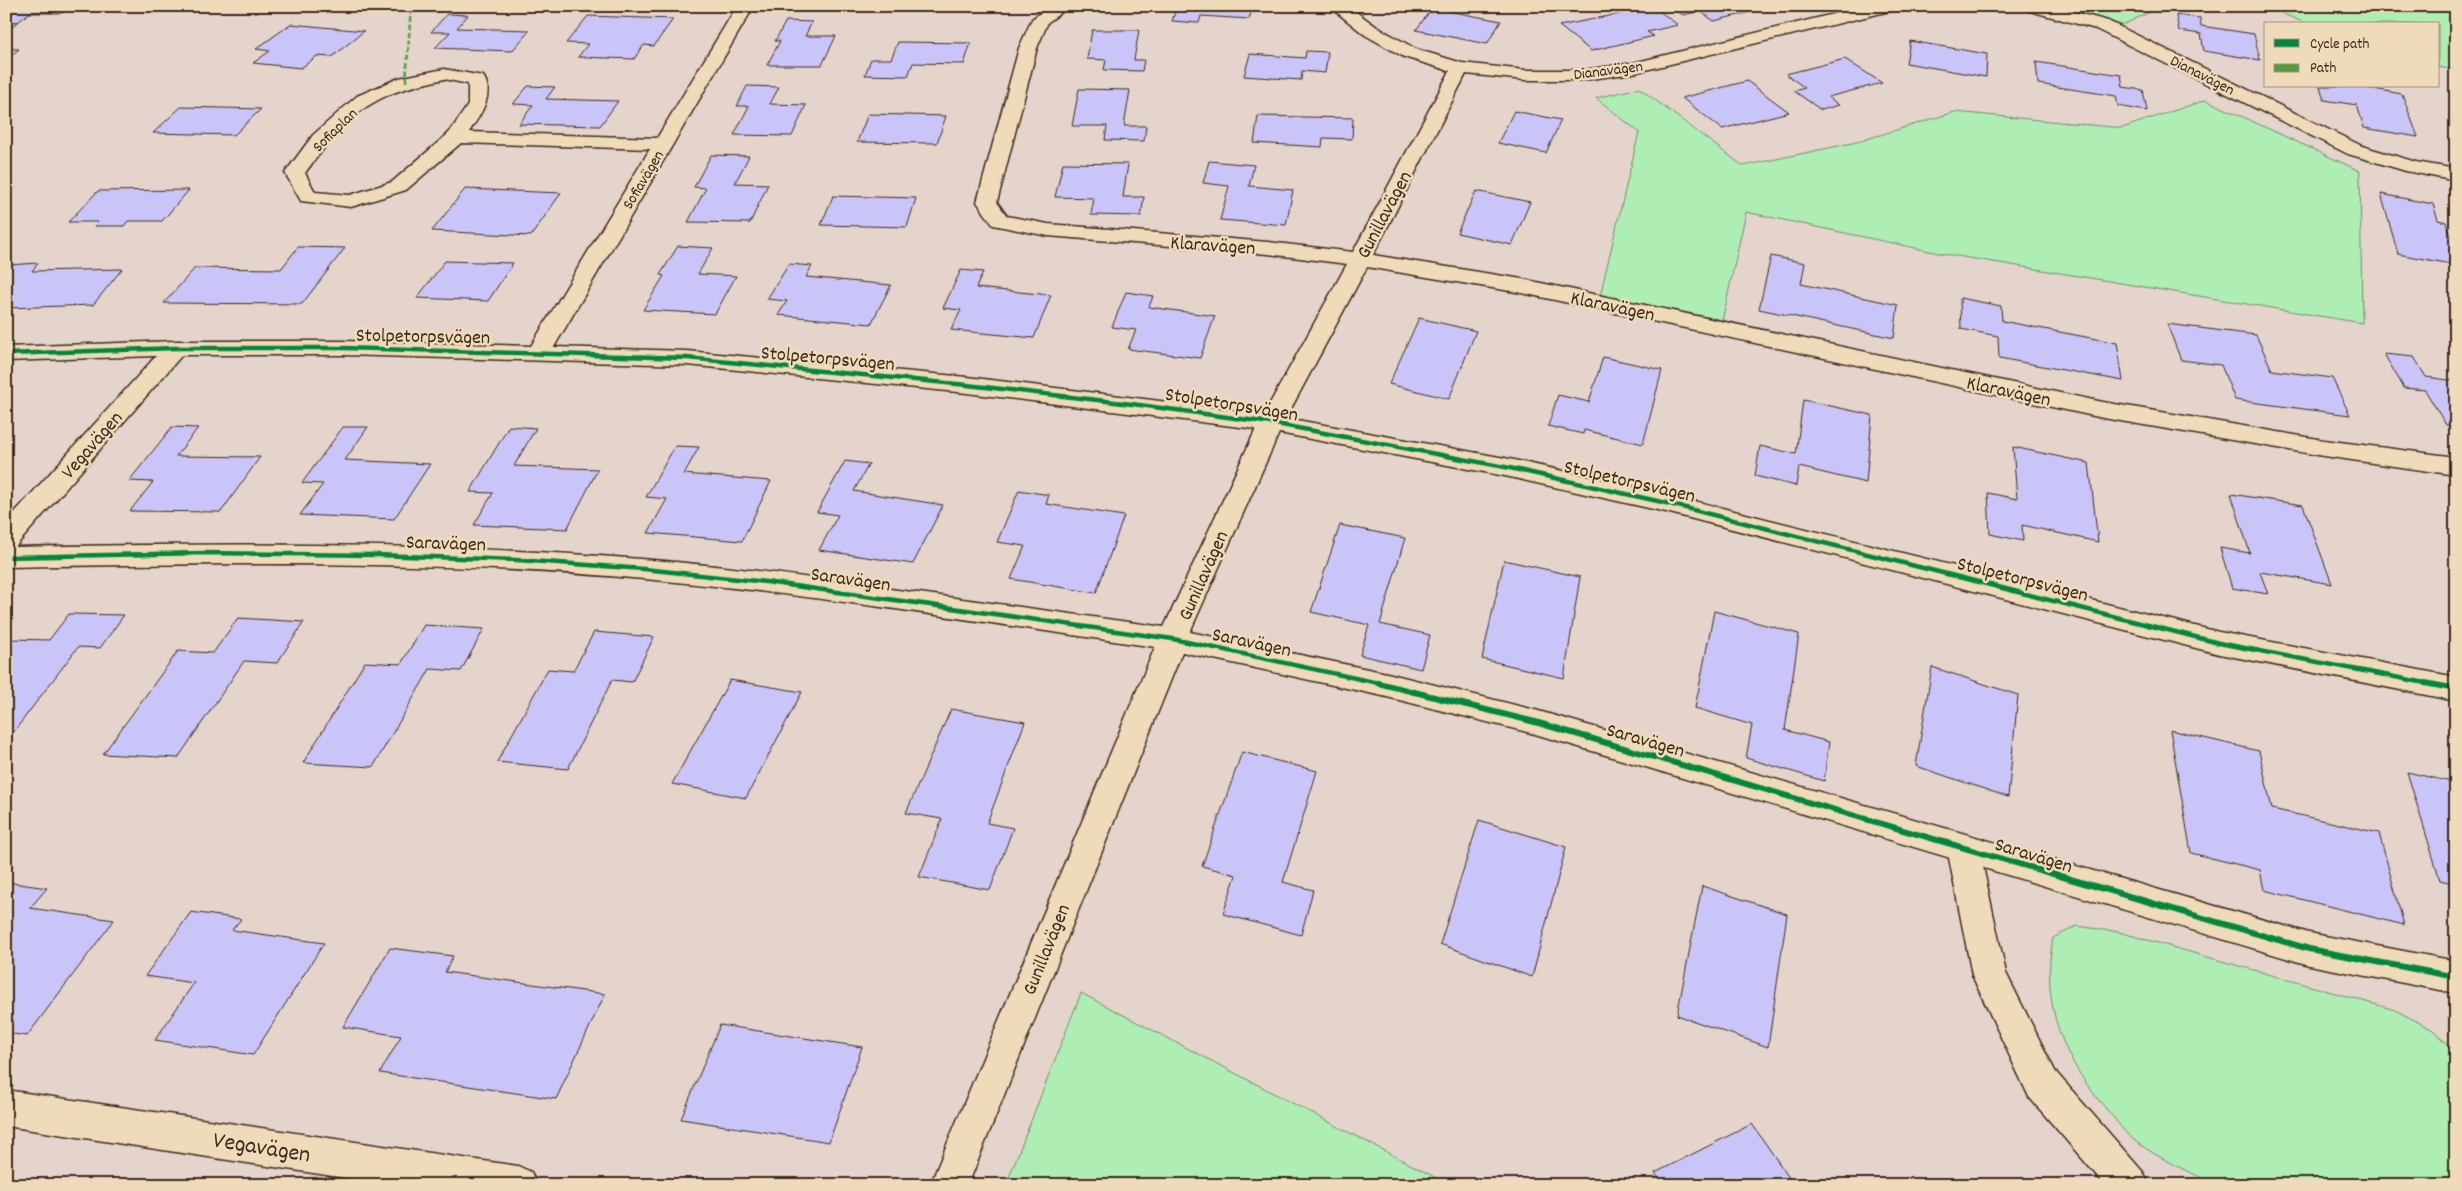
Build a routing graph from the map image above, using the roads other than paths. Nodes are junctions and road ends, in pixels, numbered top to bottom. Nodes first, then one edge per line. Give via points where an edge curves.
1 (746, 6) edge
2 (1062, 6) edge
3 (1337, 6) edge
4 (1888, 6) edge
5 (2032, 6) edge
6 (1460, 68) junction
7 (456, 138) junction
8 (664, 144) junction
9 (2456, 175) edge
10 (1360, 259) junction
11 (176, 348) junction
12 (539, 352) junction
13 (6, 354) edge
14 (1271, 423) junction
15 (2456, 466) edge
16 (6, 540) edge
17 (6, 557) edge
18 (1173, 639) junction
19 (2456, 689) edge
20 (1963, 848) junction
21 (2456, 977) edge
22 (6, 1108) edge
23 (518, 1185) edge
24 (949, 1185) edge
25 (2130, 1185) edge

1 - 8 street, Sofiavägen
2 - 10 street, Klaravägen via 1041,19 1028,48 987,202 1000,221 1048,230
3 - 6 street, Dianavägen via 1370,32 1410,52
4 - 6 street, Dianavägen via 1633,68 1584,75 1525,75
5 - 9 street, Dianavägen via 2102,25 2355,150 2413,167
6 - 10 street, Gunillavägen
7 - 7 street, Sofiaplan via 478,106 478,80 444,74 406,82 364,100 320,138 295,173 308,197 351,201 399,186
7 - 8 street
8 - 12 street, Sofiavägen
10 - 14 street, Gunillavägen
10 - 15 street, Klaravägen via 1522,286 2103,410 2324,448
11 - 12 street, Stolpetorpsvägen
11 - 13 street, Stolpetorpsvägen
11 - 16 street, Vegavägen
12 - 14 street, Stolpetorpsvägen via 687,358 947,383
14 - 18 street, Gunillavägen
14 - 19 street, Stolpetorpsvägen via 1570,482 2219,643
17 - 18 street, Saravägen via 205,552 517,560 644,568 883,597
18 - 20 street, Saravägen via 1387,685 1535,722
18 - 24 street, Gunillavägen
20 - 21 street, Saravägen via 2309,949
20 - 25 street via 1989,975 2038,1076
22 - 23 street, Vegavägen

